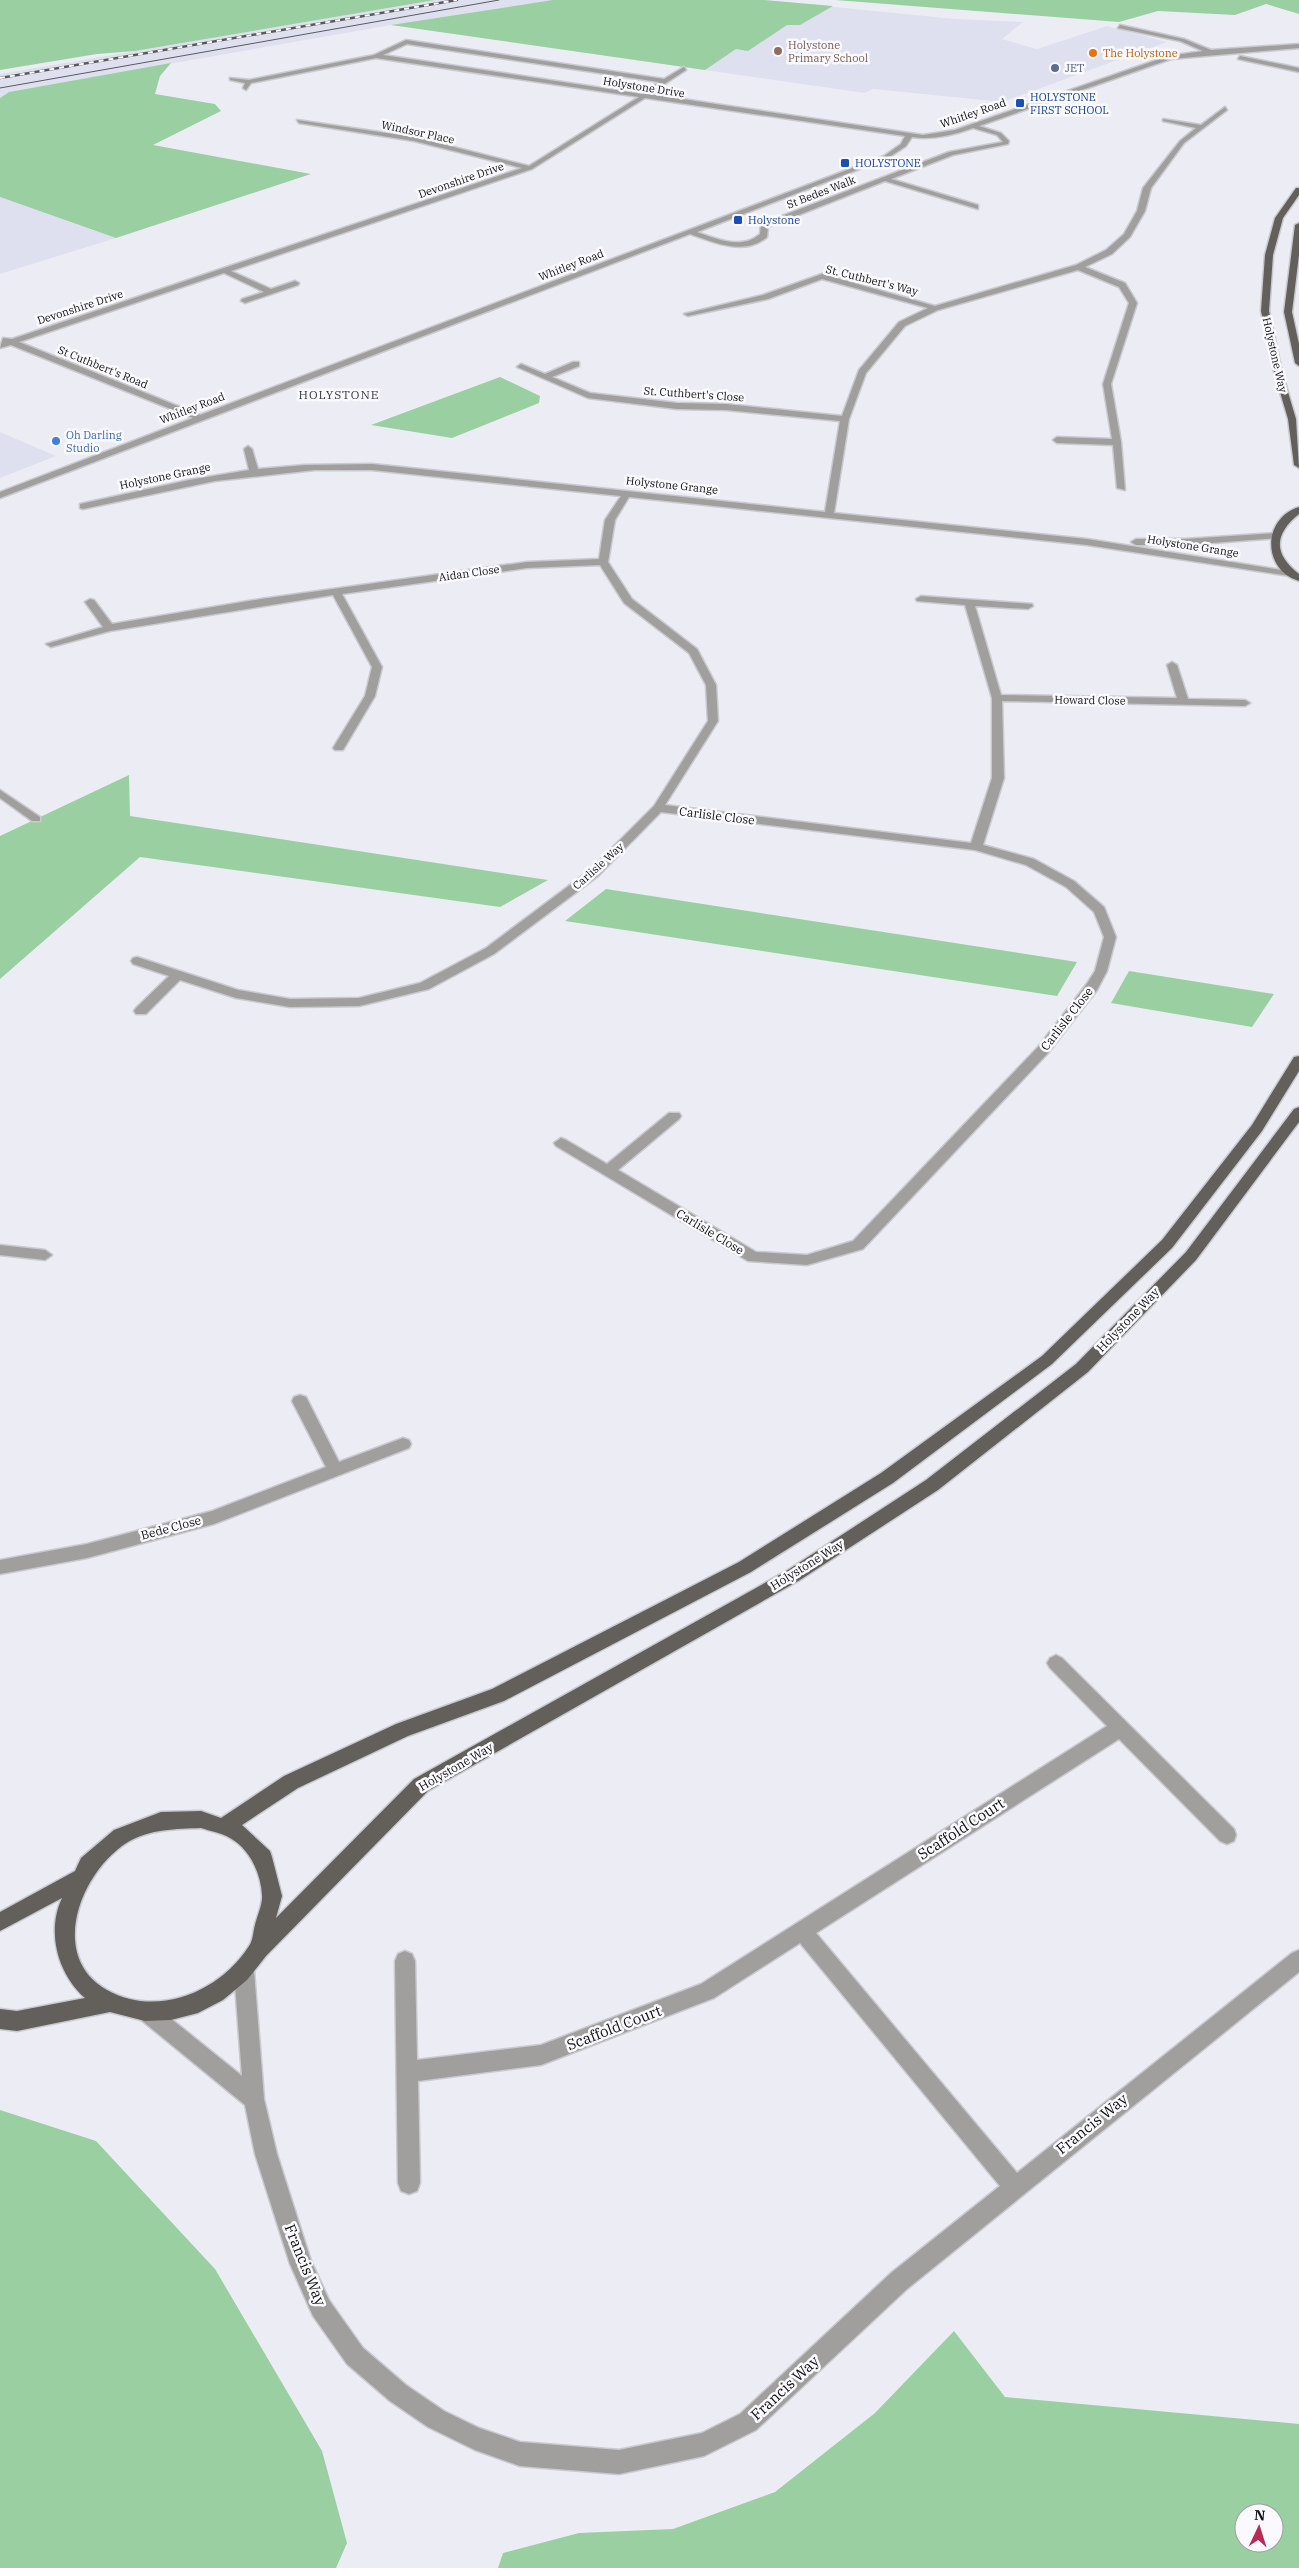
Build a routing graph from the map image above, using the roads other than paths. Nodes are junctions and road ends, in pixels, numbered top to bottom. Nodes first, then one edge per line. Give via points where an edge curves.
1 (1120, 26) dead end
2 (1299, 46) edge
3 (1210, 52) junction
4 (376, 56) junction
5 (1147, 64) junction
6 (684, 69) dead end
7 (1299, 70) edge
8 (232, 79) dead end
9 (664, 81) junction
10 (643, 97) junction
11 (1226, 109) dead end
12 (310, 115) dead end
13 (1165, 120) dead end
14 (972, 126) junction
15 (1203, 127) junction
16 (909, 136) junction
17 (530, 168) junction
18 (884, 179) junction
19 (1299, 190) edge
20 (975, 207) dead end
21 (1299, 225) edge
22 (691, 232) junction
23 (1079, 267) junction
24 (225, 271) junction
25 (1295, 278) edge
26 (295, 284) dead end
27 (271, 292) junction
28 (245, 300) dead end
29 (935, 308) junction
30 (688, 314) dead end
31 (0, 338) edge
32 (10, 342) junction
33 (0, 346) edge
34 (1299, 363) edge
35 (576, 364) dead end
36 (521, 367) dead end
37 (545, 377) junction
38 (199, 418) junction
39 (845, 419) junction
40 (1058, 440) dead end
41 (1118, 442) junction
42 (248, 449) dead end
43 (1299, 465) edge
44 (254, 473) junction
45 (1122, 488) dead end
46 (627, 492) junction
47 (0, 494) edge
48 (82, 506) dead end
49 (1299, 510) edge
50 (829, 515) junction
51 (1275, 536) junction
52 (1087, 542) junction
53 (603, 562) junction
54 (1296, 577) edge
55 (336, 592) junction
56 (921, 600) dead end
57 (90, 602) dead end
58 (969, 602) junction
59 (1028, 606) dead end
60 (109, 628) junction
61 (51, 644) dead end
62 (1172, 665) dead end
63 (997, 698) junction
64 (1184, 702) junction
65 (1245, 703) dead end
66 (340, 748) dead end
67 (0, 793) edge
68 (658, 808) junction
69 (36, 819) dead end
70 (976, 847) junction
71 (137, 961) dead end
72 (178, 974) junction
73 (141, 1011) dead end
74 (1299, 1060) edge
75 (1299, 1112) edge
76 (674, 1116) dead end
77 (561, 1143) dead end
78 (608, 1171) junction
79 (0, 1250) edge
80 (44, 1255) dead end
81 (300, 1401) dead end
82 (403, 1444) dead end
83 (336, 1471) junction
84 (0, 1567) edge
85 (1056, 1663) dead end
86 (1120, 1728) junction
87 (226, 1825) junction
88 (1227, 1835) dead end
89 (79, 1879) junction
90 (0, 1922) edge
91 (802, 1931) junction
92 (260, 1949) junction
93 (1299, 1960) edge
94 (405, 1961) dead end
95 (244, 1971) junction
96 (108, 2003) junction
97 (147, 2012) junction
98 (0, 2019) edge
99 (407, 2072) junction
100 (254, 2099) junction
101 (409, 2183) dead end
102 (1014, 2186) junction

1 - 3 street via 1182,40
2 - 3 street, Whitley Road
3 - 5 street, Whitley Road via 1170,57
4 - 8 street, Holystone Drive via 247,85
4 - 9 street, Holystone Drive via 406,42
4 - 10 street, Holystone Drive
5 - 7 street, Whitley Road via 1228,57 1264,61
5 - 14 street, Whitley Road
6 - 9 street, Devonshire Drive
9 - 10 street, Devonshire Drive
10 - 16 street, Holystone Drive
10 - 17 street, Devonshire Drive
11 - 15 street, St. Cuthbert's Way
12 - 17 street, Windsor Place via 297,123 414,139
13 - 15 street
14 - 16 street, Whitley Road via 945,135
14 - 18 street, St Bedes Walk via 999,134 1006,143 952,153
15 - 23 street, St. Cuthbert's Way via 1182,142 1147,188 1140,211 1127,235 1109,252
16 - 22 street, Whitley Road via 904,145 886,157
17 - 24 street, Devonshire Drive
18 - 20 street
18 - 22 street, St Bedes Walk via 764,226 760,240 750,243 720,242
19 - 43 main road, Holystone Way via 1279,218 1268,255 1265,311 1292,419
21 - 25 main road, Holystone Way
22 - 38 street, Whitley Road
23 - 29 street, St. Cuthbert's Way
23 - 41 street via 1122,285 1133,303 1107,384
24 - 27 street
24 - 32 street, Devonshire Drive
25 - 34 main road, Holystone Way via 1288,312
26 - 27 street
27 - 28 street
29 - 30 street, St. Cuthbert's Way via 822,276 765,297
29 - 39 street, St. Cuthbert's Way via 902,324 883,346 862,372
31 - 32 street, St Cuthbert's Road
32 - 33 street, Devonshire Drive
32 - 38 street, St Cuthbert's Road
35 - 37 street
36 - 37 street, St. Cuthbert's Close
37 - 39 street, St. Cuthbert's Close via 588,395 677,406 726,407
38 - 47 street, Whitley Road
39 - 50 street, St. Cuthbert's Way
40 - 41 street
41 - 45 street
42 - 44 street
44 - 46 street, Holystone Grange via 296,468 372,467
44 - 48 street, Holystone Grange via 165,487
46 - 50 street, Holystone Grange
46 - 53 street via 610,520
49 - 51 main road via 1285,521
50 - 52 street, Holystone Grange
51 - 52 street, Holystone Grange via 1185,542
51 - 54 main road via 1278,555
52 - 54 street, Holystone Grange
53 - 55 street, Aidan Close via 527,565
53 - 68 street, Carlisle Way via 628,601 692,650 711,685 713,721
55 - 60 street, Aidan Close
55 - 66 street via 377,667 370,696
56 - 58 street
57 - 60 street
58 - 59 street
58 - 63 street
60 - 61 street, Aidan Close
62 - 64 street
63 - 64 street, Howard Close
63 - 70 street via 998,778
64 - 65 street, Howard Close
67 - 69 street
68 - 70 street, Carlisle Close
68 - 72 street, Carlisle Way via 594,873 554,904 490,952 424,986 359,1002 290,1003 236,994
70 - 78 street, Carlisle Close via 1030,862 1070,884 1100,910 1110,937 1101,971 1043,1050 858,1245 807,1260 753,1256
71 - 72 street, Carlisle Way
72 - 73 street
74 - 87 main road, Holystone Way via 1257,1128 1168,1244 1048,1360 888,1478 745,1568 498,1695 402,1730 291,1782
75 - 92 main road, Holystone Way via 1191,1256 1082,1368 932,1485 794,1575 421,1785
76 - 78 street
77 - 78 street, Carlisle Close
79 - 80 street
81 - 83 street
82 - 83 street, Bede Close
83 - 84 street, Bede Close via 214,1517 87,1551
85 - 86 street
86 - 88 street
86 - 91 street, Scaffold Court
87 - 89 main road, Holystone Way via 201,1818 174,1818 146,1824 120,1837 97,1856
87 - 92 main road, Holystone Way via 246,1838 261,1854 270,1876 274,1899 270,1925
89 - 90 main road, Holystone Way
89 - 96 main road, Holystone Way via 67,1916 65,1936 70,1963 86,1986
91 - 99 street, Scaffold Court via 707,1991 540,2056
91 - 102 street
92 - 95 main road, Holystone Way
93 - 102 street, Francis Way
94 - 99 street
95 - 97 main road, Holystone Way via 223,1989 199,2002 173,2011
95 - 100 street, Francis Way
96 - 97 main road, Holystone Way via 126,2010
96 - 98 main road, Holystone Way via 17,2021
97 - 100 street
99 - 101 street
100 - 102 street, Francis Way via 266,2154 301,2264 321,2308 355,2356 398,2393 436,2419 475,2438 520,2454 619,2462 704,2444 748,2422 898,2281

